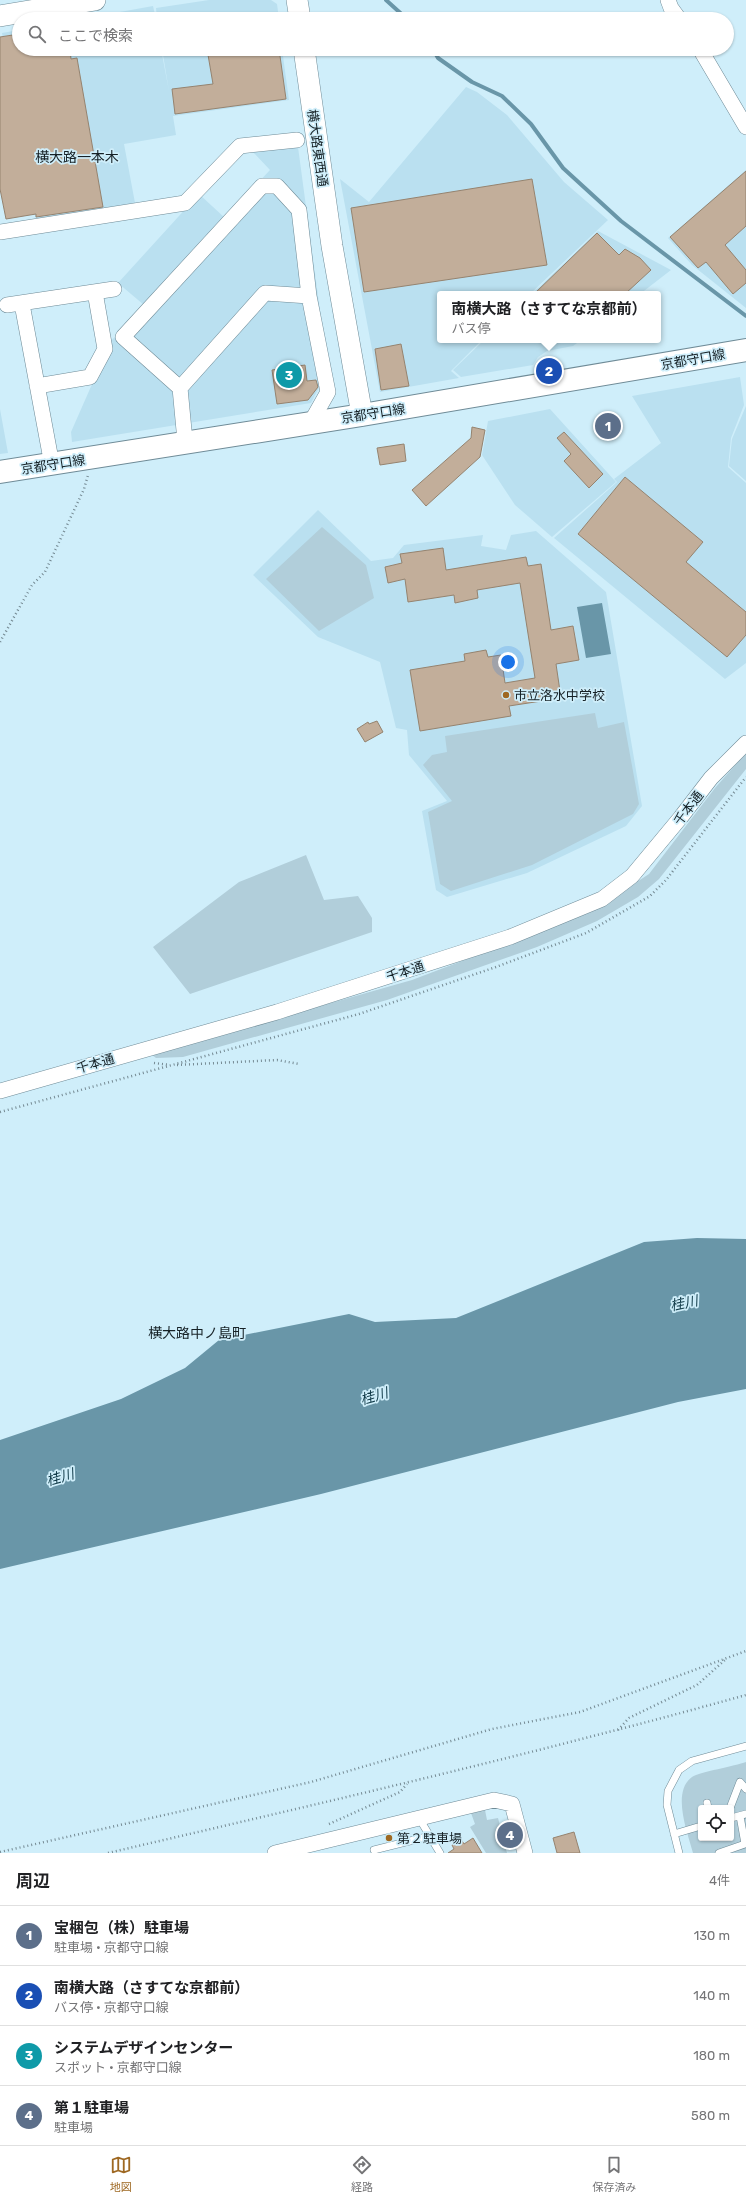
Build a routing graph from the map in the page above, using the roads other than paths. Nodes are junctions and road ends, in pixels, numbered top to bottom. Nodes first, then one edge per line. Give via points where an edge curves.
1 (95, 0) edge
2 (297, 0) edge
3 (668, 0) edge
4 (24, 12) edge
5 (299, 12) edge
6 (675, 12) edge
7 (12, 14) edge
8 (0, 16) edge
9 (305, 56) edge
10 (704, 56) edge
11 (746, 127) edge
12 (296, 140) dead end
13 (0, 232) edge
14 (114, 289) dead end
15 (95, 292) junction
16 (309, 296) junction
17 (22, 304) junction
18 (7, 305) dead end
19 (746, 350) edge
20 (37, 386) junction
21 (180, 388) junction
22 (354, 416) junction
23 (311, 422) junction
24 (185, 441) junction
25 (52, 465) junction
26 (0, 472) edge
27 (746, 743) edge
28 (0, 1091) edge
29 (746, 1746) edge
30 (746, 1789) edge
31 (731, 1805) edge
32 (743, 1815) edge
33 (420, 1818) junction
34 (698, 1827) edge
35 (674, 1834) junction
36 (430, 1836) junction
37 (374, 1850) dead end
38 (275, 1853) edge
39 (440, 1853) edge
40 (525, 1853) edge
41 (679, 1853) edge
42 (720, 1853) edge

1 - 4 street
2 - 5 street
3 - 6 street
7 - 8 street
9 - 22 street, 横大路東西通 via 332,246 326,279
10 - 11 street
12 - 13 street via 240,146 185,204
14 - 15 street
15 - 17 street
15 - 20 street via 105,349 90,378
16 - 21 street via 266,293
16 - 21 street via 299,210 276,186 262,186 123,337
16 - 23 street via 328,392
17 - 18 street
17 - 20 street
19 - 22 main road, 京都守口線
20 - 25 street
21 - 24 street
22 - 23 main road, 京都守口線
23 - 24 main road, 京都守口線
24 - 25 main road, 京都守口線
25 - 26 main road, 京都守口線
27 - 28 street, 千本通 via 711,778 632,876 602,899 510,937 277,1012
29 - 35 lane via 692,1761 679,1770 668,1792 667,1805
30 - 31 lane via 740,1782
32 - 42 lane via 745,1844
33 - 36 lane
33 - 38 street
33 - 40 street via 494,1800 512,1804
34 - 35 lane
35 - 41 lane
36 - 37 lane
36 - 39 lane

